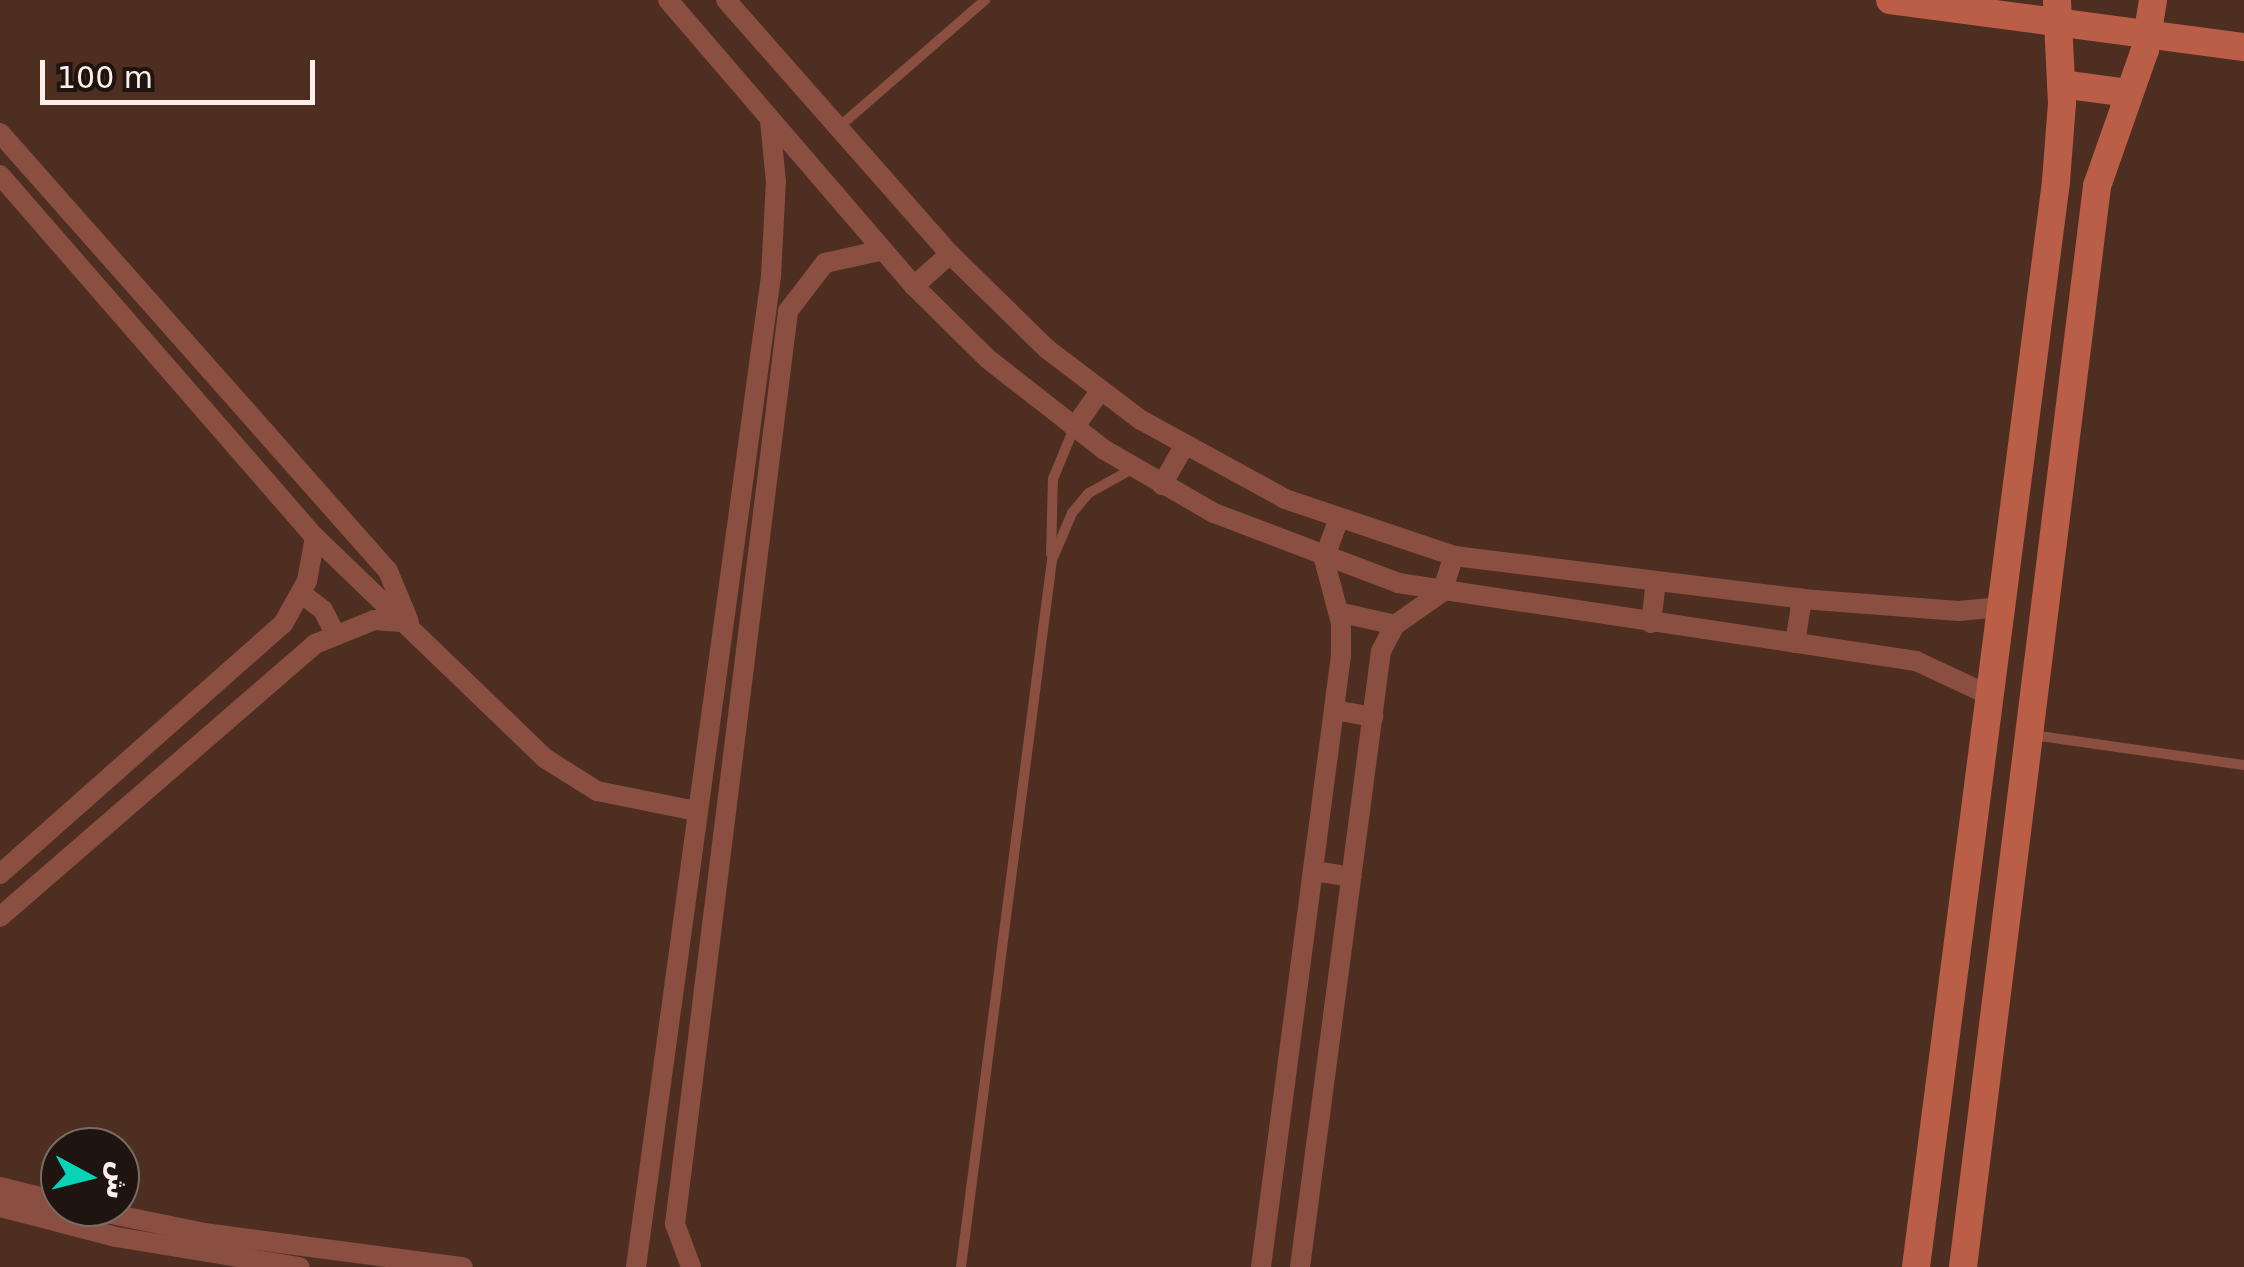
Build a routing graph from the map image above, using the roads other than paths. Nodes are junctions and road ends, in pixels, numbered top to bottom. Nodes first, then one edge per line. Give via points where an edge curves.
1 (668, 0) edge
2 (726, 0) edge
3 (985, 0) edge
4 (1890, 0) edge
5 (2153, 0) edge
6 (2056, 11) edge
7 (2148, 35) junction
8 (2244, 47) edge
9 (2061, 84) junction
10 (2128, 92) junction
11 (770, 119) junction
12 (838, 128) junction
13 (4, 144) edge
14 (0, 175) edge
15 (2056, 181) junction
16 (2097, 186) junction
17 (883, 250) junction
18 (950, 254) junction
19 (914, 286) junction
20 (760, 346) junction
21 (783, 349) junction
22 (1100, 391) junction
23 (1074, 428) junction
24 (1184, 446) junction
25 (1134, 468) junction
26 (1162, 485) junction
27 (1338, 521) junction
28 (315, 537) junction
29 (1454, 556) junction
30 (1324, 559) junction
31 (1052, 560) junction
32 (1656, 581) junction
33 (1442, 592) junction
34 (302, 594) junction
35 (1802, 598) junction
36 (2001, 607) junction
37 (1338, 612) junction
38 (2044, 612) junction
39 (409, 622) junction
40 (1650, 623) junction
41 (1395, 625) junction
42 (335, 634) junction
43 (1795, 643) junction
44 (714, 682) junction
45 (741, 685) junction
46 (1989, 695) junction
47 (2033, 704) junction
48 (1334, 710) junction
49 (1373, 717) junction
50 (2029, 735) junction
51 (134, 758) junction
52 (2244, 765) edge
53 (156, 785) junction
54 (696, 811) junction
55 (32, 846) junction
56 (54, 871) junction
57 (1314, 871) junction
58 (0, 874) edge
59 (1352, 877) junction
60 (1966, 877) junction
61 (2010, 883) junction
62 (0, 917) edge
63 (1930, 1156) junction
64 (1976, 1162) junction
65 (0, 1186) edge
66 (40, 1197) edge
67 (0, 1207) edge
68 (140, 1220) edge
69 (327, 1259) edge
70 (300, 1267) edge
71 (463, 1267) edge
72 (636, 1267) edge
73 (691, 1267) edge
74 (961, 1267) edge
75 (1262, 1267) edge
76 (1300, 1267) edge
77 (1916, 1267) edge
78 (1964, 1267) edge

1 - 11 street
2 - 12 street
3 - 12 lane
4 - 6 street
5 - 7 street
6 - 7 street
6 - 9 street
7 - 8 street
7 - 10 street
9 - 10 street
9 - 15 street
10 - 16 street
11 - 17 street
11 - 20 street via 776,213
12 - 18 street
13 - 39 street via 388,571
14 - 28 street
15 - 16 street
15 - 36 street
16 - 38 street
17 - 19 street
17 - 21 street via 843,254 808,276 788,311
18 - 19 street
18 - 22 street
19 - 23 street via 988,359
20 - 21 street
20 - 44 street
21 - 45 street
22 - 23 street
22 - 24 street
23 - 25 street
23 - 31 lane via 1048,505
24 - 26 street
24 - 27 street
25 - 26 street
25 - 31 lane via 1081,503
26 - 30 street
27 - 29 street
27 - 30 street
28 - 34 street
28 - 39 street via 377,603
29 - 32 street
29 - 33 street
30 - 33 street
30 - 37 street
31 - 74 lane
32 - 35 street
32 - 40 street
33 - 40 street
33 - 41 street
34 - 42 street via 323,610
34 - 51 street via 283,624
35 - 36 street via 1959,612
35 - 43 street
36 - 38 street
36 - 46 street
37 - 41 street
37 - 48 street via 1342,644
38 - 47 street
39 - 42 street via 374,620
39 - 54 street via 561,772 597,790
40 - 43 street
41 - 49 street via 1381,650
42 - 53 street via 315,644
43 - 46 street via 1916,660
44 - 45 street
44 - 54 street
45 - 73 street via 676,1224
46 - 47 street
46 - 60 street
47 - 50 street
48 - 49 street
48 - 57 street
49 - 59 street
50 - 52 lane
50 - 61 street
51 - 53 street
51 - 55 street
53 - 56 street
54 - 72 street
55 - 56 street
55 - 58 street
56 - 62 street
57 - 59 street
57 - 75 street
59 - 76 street
60 - 61 street
60 - 63 street
61 - 64 street
63 - 64 street
63 - 77 street
64 - 78 street
65 - 66 street
67 - 70 street via 116,1237
68 - 69 street
69 - 71 street

